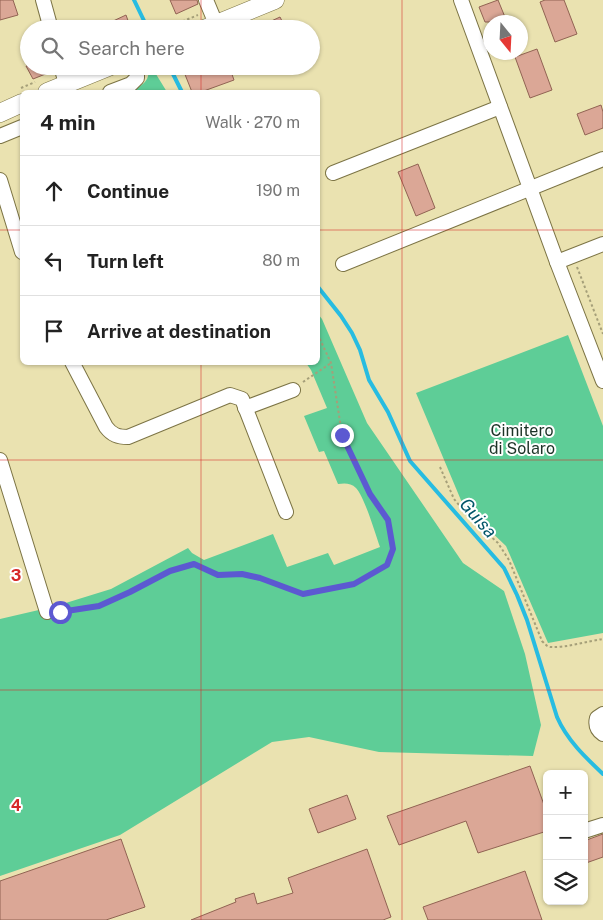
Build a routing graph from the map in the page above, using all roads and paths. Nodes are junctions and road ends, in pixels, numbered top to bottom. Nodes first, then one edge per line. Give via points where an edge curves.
1 (43, 0) edge
2 (206, 0) edge
3 (275, 0) edge
4 (461, 0) edge
5 (49, 20) edge
6 (214, 20) edge
7 (230, 20) edge
8 (64, 75) edge
9 (88, 75) edge
10 (137, 75) edge
11 (66, 84) junction
12 (52, 90) edge
13 (115, 90) edge
14 (20, 104) edge
15 (500, 107) junction
16 (0, 113) edge
17 (20, 128) edge
18 (0, 136) edge
19 (603, 159) edge
20 (333, 173) dead end
21 (0, 180) edge
22 (530, 188) junction
23 (603, 244) edge
24 (20, 245) edge
25 (557, 262) junction
26 (343, 264) dead end
27 (320, 339) edge
28 (331, 363) junction
29 (74, 365) edge
30 (603, 380) edge
31 (293, 390) joint
32 (245, 408) junction
33 (0, 460) edge
34 (440, 467) dead end
35 (286, 512) dead end
36 (47, 612) joint
37 (603, 639) edge
38 (603, 714) edge
39 (603, 734) edge
40 (603, 825) edge
41 (588, 830) edge

1 - 5 street
2 - 6 street
3 - 7 main road
4 - 15 street
8 - 11 street
9 - 11 main road
10 - 13 street via 131,84
11 - 12 main road
14 - 16 main road
15 - 20 street
15 - 22 street
17 - 18 street
19 - 22 street
21 - 24 street
22 - 25 street
22 - 26 street
23 - 25 street
25 - 30 street
27 - 28 path
28 - 31 path
28 - 36 path via 342,435 370,494 388,520 393,549 387,565 354,584 303,594 260,578 242,574 218,575 194,564 170,571 99,606
29 - 32 street via 106,427 121,437 128,437 230,395 242,399
31 - 32 street
32 - 35 street
33 - 36 street
34 - 37 path via 454,499 502,548 542,641 550,647
38 - 39 street via 595,724
40 - 41 street

